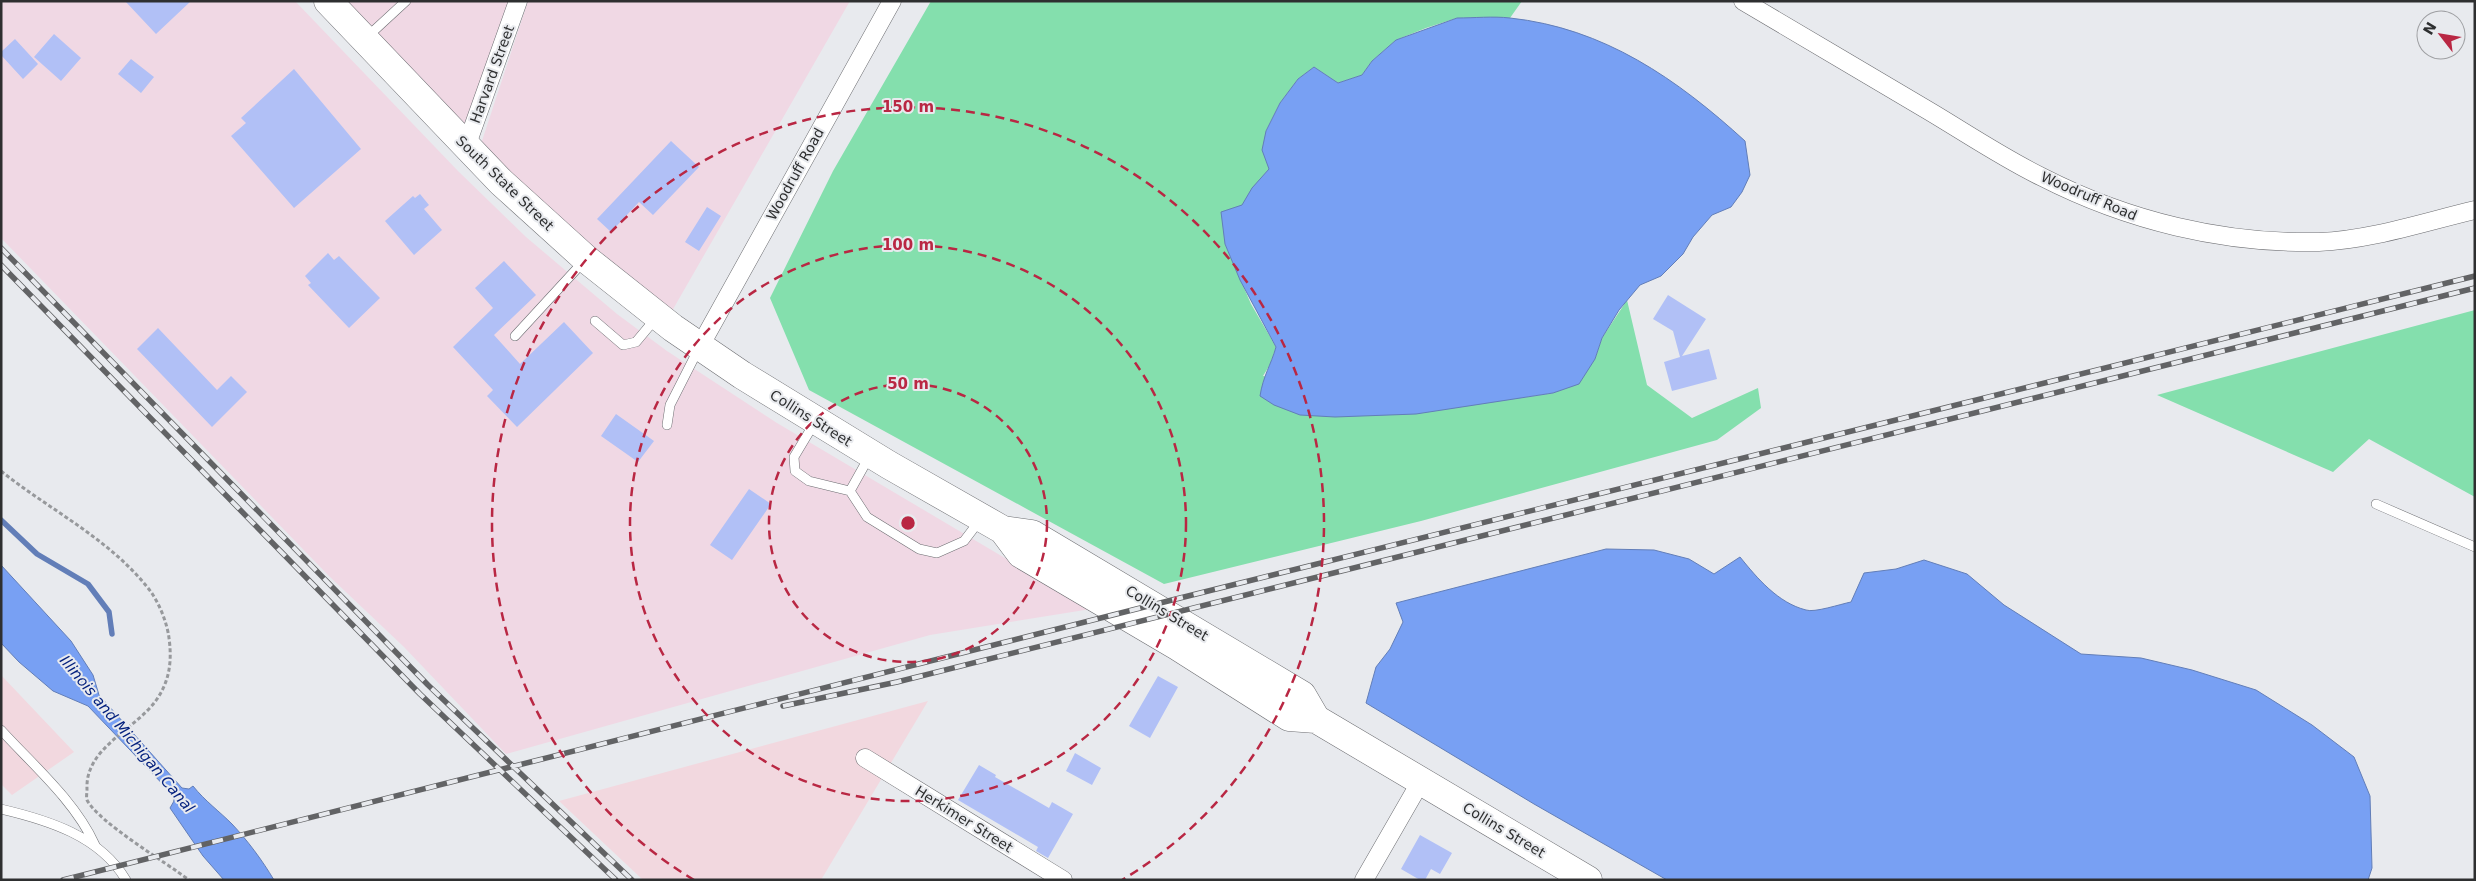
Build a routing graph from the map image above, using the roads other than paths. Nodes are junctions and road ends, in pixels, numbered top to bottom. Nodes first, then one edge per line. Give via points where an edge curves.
1 (328, 1) edge
2 (406, 1) edge
3 (518, 1) edge
4 (892, 1) edge
5 (1743, 1) edge
6 (365, 39) junction
7 (466, 147) junction
8 (2475, 210) edge
9 (586, 259) junction
10 (658, 316) junction
11 (595, 320) dead end
12 (515, 336) dead end
13 (699, 348) junction
14 (815, 421) junction
15 (667, 425) dead end
16 (871, 454) junction
17 (850, 491) junction
18 (2376, 504) dead end
19 (992, 524) junction
20 (2475, 547) edge
21 (1, 730) edge
22 (865, 758) dead end
23 (1421, 781) junction
24 (1, 809) edge
25 (95, 845) junction
26 (126, 880) edge
27 (1062, 880) edge
28 (1364, 880) edge
29 (1588, 880) edge

1 - 6 main road, South State Street
2 - 6 lane
3 - 7 street, Harvard Street
4 - 13 street, Woodruff Road
5 - 8 street, Woodruff Road via 2042,177 2094,201 2148,220 2207,234 2320,242 2382,233
6 - 7 main road, South State Street
7 - 9 main road, South State Street
9 - 10 main road, South State Street
9 - 12 lane
10 - 11 lane via 636,342 623,345
10 - 13 main road, South State Street
13 - 14 main road, Collins Street
13 - 15 lane via 670,405
14 - 16 main road, Collins Street
14 - 17 lane via 794,458 795,471 809,481
16 - 17 lane
16 - 19 main road, Collins Street
17 - 19 lane via 867,517 919,550 937,553
18 - 20 lane
19 - 23 main road, Collins Street via 1021,554 1289,717 1316,719
21 - 25 lane via 58,792 88,830
22 - 27 street, Herkimer Street
23 - 28 street
23 - 29 main road, Collins Street
24 - 25 lane via 73,832
25 - 26 lane

